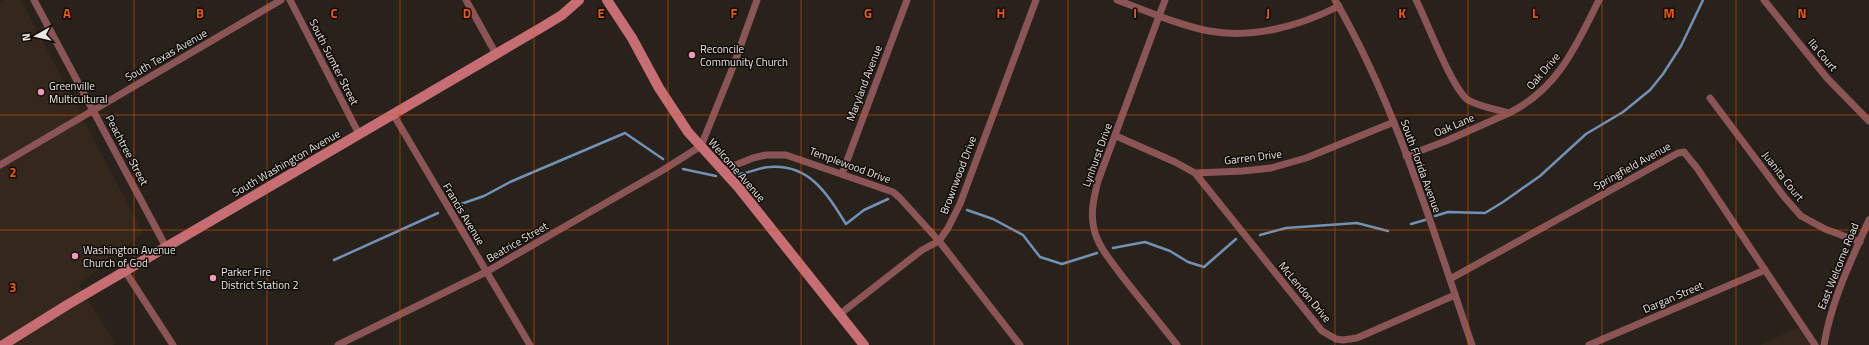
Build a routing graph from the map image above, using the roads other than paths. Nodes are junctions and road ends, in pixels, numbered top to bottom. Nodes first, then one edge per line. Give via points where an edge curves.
1 (34, 0) edge
2 (281, 0) edge
3 (290, 0) edge
4 (466, 0) edge
5 (579, 0) edge
6 (606, 0) edge
7 (757, 0) edge
8 (907, 0) edge
9 (1036, 0) edge
10 (1117, 0) edge
11 (1165, 0) edge
12 (1599, 0) edge
13 (1764, 0) edge
14 (1418, 1) edge
15 (1337, 3) edge
16 (1159, 15) junction
17 (496, 54) junction
18 (1710, 98) dead end
19 (93, 110) junction
20 (1509, 113) junction
21 (393, 114) junction
22 (1869, 120) edge
23 (1394, 122) junction
24 (359, 134) junction
25 (1116, 136) junction
26 (701, 146) junction
27 (1406, 156) junction
28 (0, 165) edge
29 (723, 170) junction
30 (1195, 173) junction
31 (842, 174) junction
32 (1869, 220) edge
33 (939, 241) junction
34 (1860, 242) junction
35 (166, 246) junction
36 (1765, 270) junction
37 (125, 271) junction
38 (486, 272) junction
39 (1450, 279) junction
40 (1455, 295) junction
41 (840, 314) junction
42 (3, 345) edge
43 (173, 345) edge
44 (338, 345) edge
45 (530, 345) edge
46 (864, 345) edge
47 (1020, 345) edge
48 (1177, 345) edge
49 (1472, 345) edge
50 (1589, 345) edge
51 (1815, 345) edge
52 (1824, 345) edge

1 - 19 street, Peachtree Street
2 - 19 street, South Texas Avenue
3 - 24 street, South Sumter Street
4 - 17 street
5 - 17 main road, South Washington Avenue via 562,15
6 - 26 main road, Welcome Avenue via 632,38 672,109
7 - 26 street
8 - 31 street, Maryland Avenue
9 - 33 street, Brownwood Drive via 960,204
10 - 16 street
11 - 16 street, Lynhurst Drive
12 - 20 street, Oak Drive via 1570,56 1556,76 1532,100
13 - 22 street, Ila Court via 1827,78
14 - 20 street via 1454,80 1464,96 1475,103
15 - 16 street via 1286,27 1266,32 1209,31
15 - 23 street, South Florida Avenue via 1370,66
16 - 25 street, Lynhurst Drive
17 - 21 main road, South Washington Avenue
18 - 34 street, Juanita Court via 1801,216 1825,229
19 - 28 street, South Texas Avenue
19 - 35 street, Peachtree Street
20 - 27 street, Oak Lane
21 - 24 main road, South Washington Avenue
21 - 38 street, Francis Avenue
23 - 27 street, South Florida Avenue
23 - 30 street, Garren Drive via 1288,164 1243,171
24 - 35 main road, South Washington Avenue
25 - 30 street
25 - 48 street, Lynhurst Drive via 1095,192 1092,211 1094,231 1109,258
26 - 29 main road, Welcome Avenue
26 - 38 street, Beatrice Street
27 - 39 street, South Florida Avenue
29 - 31 street, Templewood Drive via 753,158 778,154 798,158
29 - 41 main road, Welcome Avenue
30 - 40 street, McLendon Drive via 1322,331 1332,338 1357,338
31 - 33 street, Templewood Drive via 900,197
32 - 34 street, East Welcome Road
33 - 41 street, Brownwood Drive via 922,250
33 - 47 street, Templewood Drive
34 - 52 street, East Welcome Road via 1833,304
35 - 37 main road, South Washington Avenue
36 - 39 street, Springfield Avenue via 1691,159 1681,152
36 - 50 street, Dargan Street
36 - 51 street, Springfield Avenue
37 - 42 main road, South Washington Avenue
37 - 43 street
38 - 44 street, Beatrice Street
38 - 45 street, Francis Avenue
39 - 40 street, South Florida Avenue
40 - 49 street, South Florida Avenue
41 - 46 main road, Welcome Avenue

